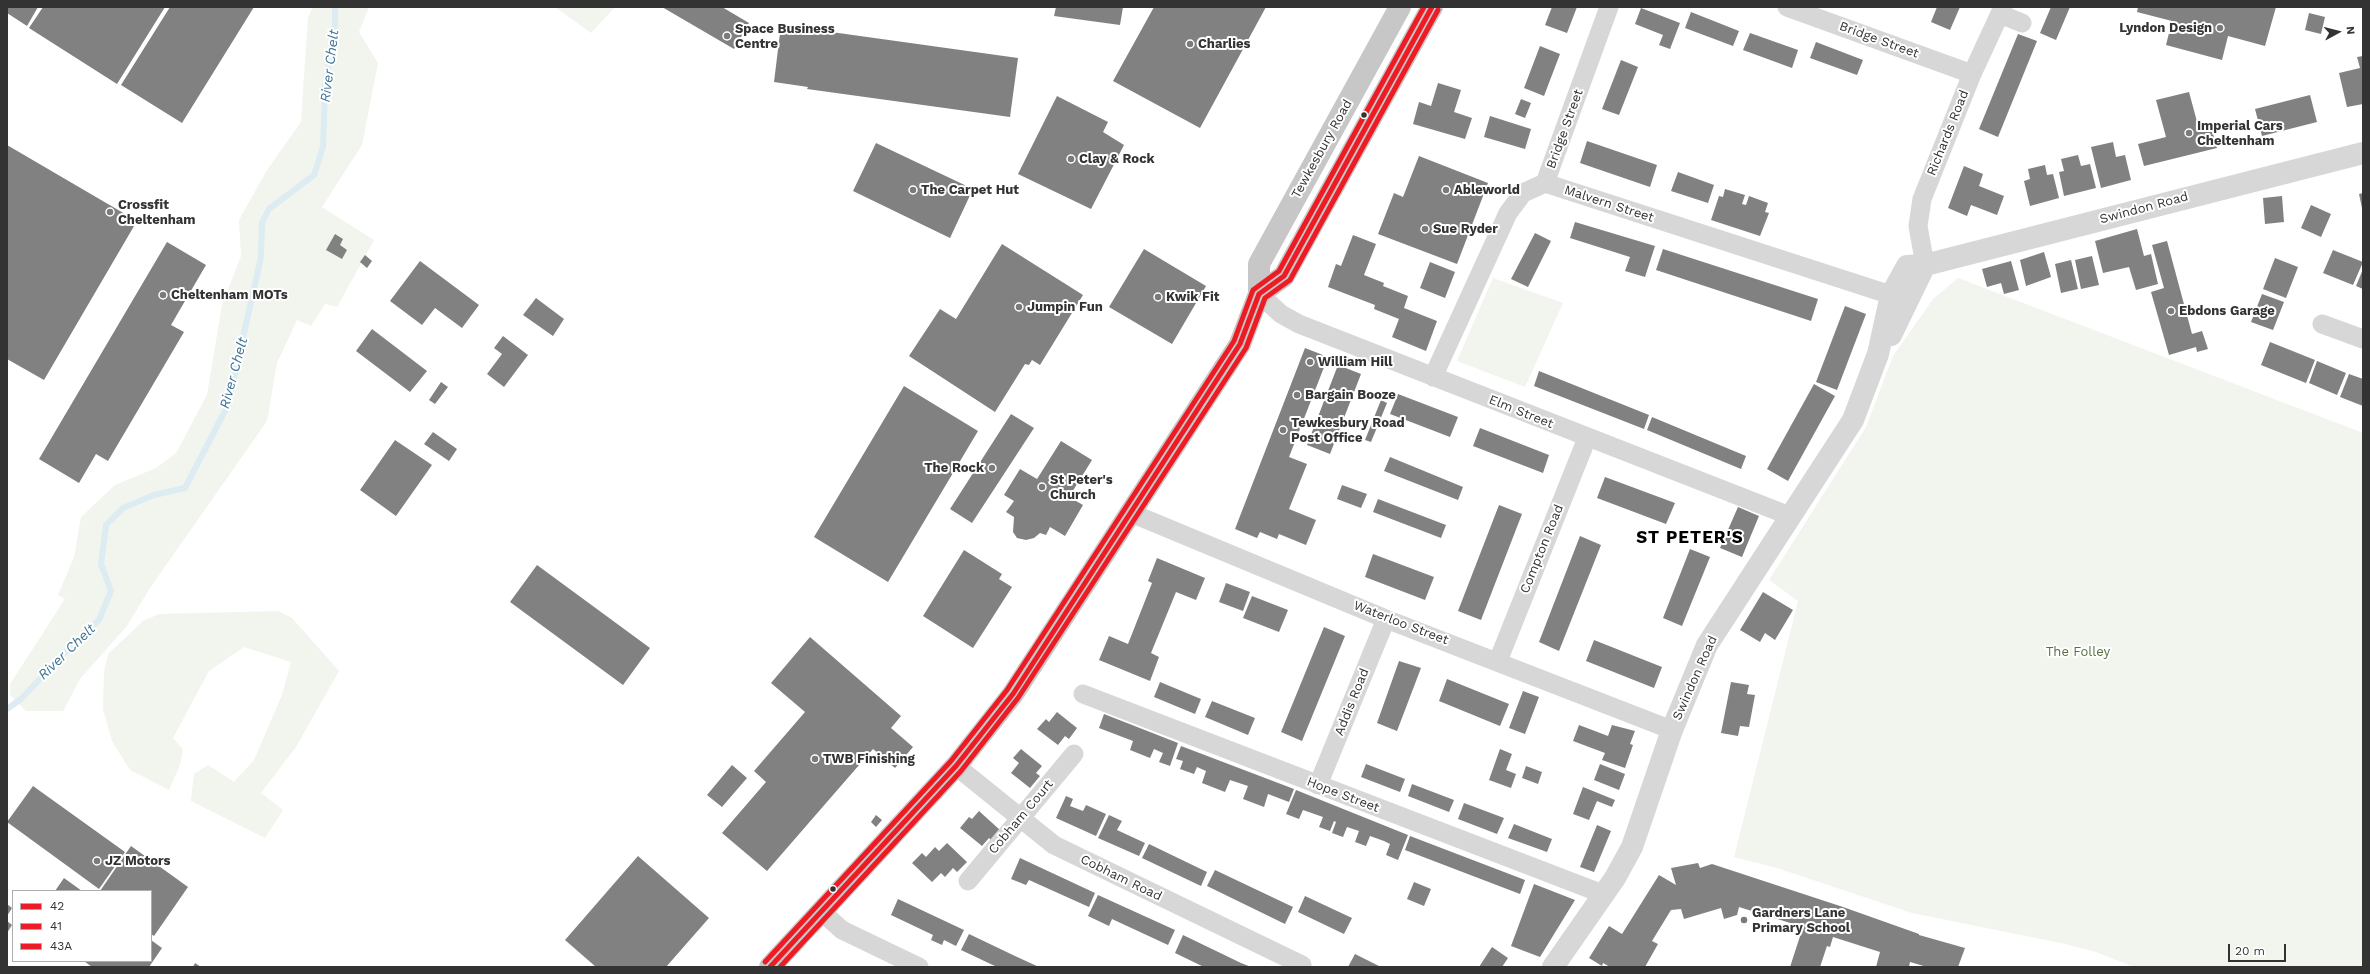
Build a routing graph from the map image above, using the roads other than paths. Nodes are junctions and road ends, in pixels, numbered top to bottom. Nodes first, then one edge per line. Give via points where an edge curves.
1 (1400, 7) edge
2 (1609, 7) edge
3 (1787, 7) edge
4 (1430, 10) edge
5 (2001, 10) edge
6 (2022, 23) dead end
7 (1972, 74) junction
8 (2363, 153) edge
9 (1545, 183) junction
10 (1925, 265) junction
11 (1259, 294) junction
12 (1890, 295) junction
13 (2322, 324) dead end
14 (2363, 339) edge
15 (1878, 354) junction
16 (1433, 377) junction
17 (1587, 438) junction
18 (1131, 513) junction
19 (1790, 516) junction
20 (1386, 619) junction
21 (1498, 661) junction
22 (1084, 694) dead end
23 (1672, 730) junction
24 (1074, 754) dead end
25 (956, 766) junction
26 (1318, 785) junction
27 (1020, 817) junction
28 (968, 881) dead end
29 (1603, 894) junction
30 (822, 912) junction
31 (1302, 965) dead end
32 (770, 967) edge
33 (919, 967) edge
34 (1553, 967) edge

1 - 11 highway, Tewkesbury Road via 1259,264
2 - 9 street, Bridge Street
3 - 7 street, Bridge Street
4 - 11 highway, Tewkesbury Road via 1284,276
5 - 6 street
5 - 7 street, Richards Road
7 - 10 street, Richards Road via 1922,200 1918,226
8 - 10 street, Swindon Road
9 - 12 street, Malvern Street
9 - 16 street via 1523,193 1508,213
10 - 12 street, Swindon Road via 1907,266
10 - 15 street, Swindon Road via 1888,340
11 - 16 street, Elm Street via 1281,314 1299,324
11 - 18 highway, Tewkesbury Road via 1240,344
12 - 15 street, Swindon Road
13 - 14 street
15 - 19 street, Swindon Road via 1853,420
16 - 17 street, Elm Street
17 - 19 street, Elm Street
17 - 21 street, Compton Road
18 - 20 street, Waterloo Street
18 - 25 highway, Tewkesbury Road via 1013,694
19 - 23 street, Swindon Road via 1707,645
20 - 21 street, Waterloo Street
20 - 26 street, Addis Road
21 - 23 street, Waterloo Street
22 - 26 street, Hope Street
23 - 29 street, Swindon Road via 1639,832 1624,862
24 - 27 street, Cobham Court
25 - 27 street, Cobham Road
25 - 30 highway, Tewkesbury Road
26 - 29 street, Hope Street
27 - 28 street, Cobham Court
27 - 31 street, Cobham Road via 1054,845
29 - 34 street, Swindon Road
30 - 32 highway, Tewkesbury Road
30 - 33 street via 842,930

